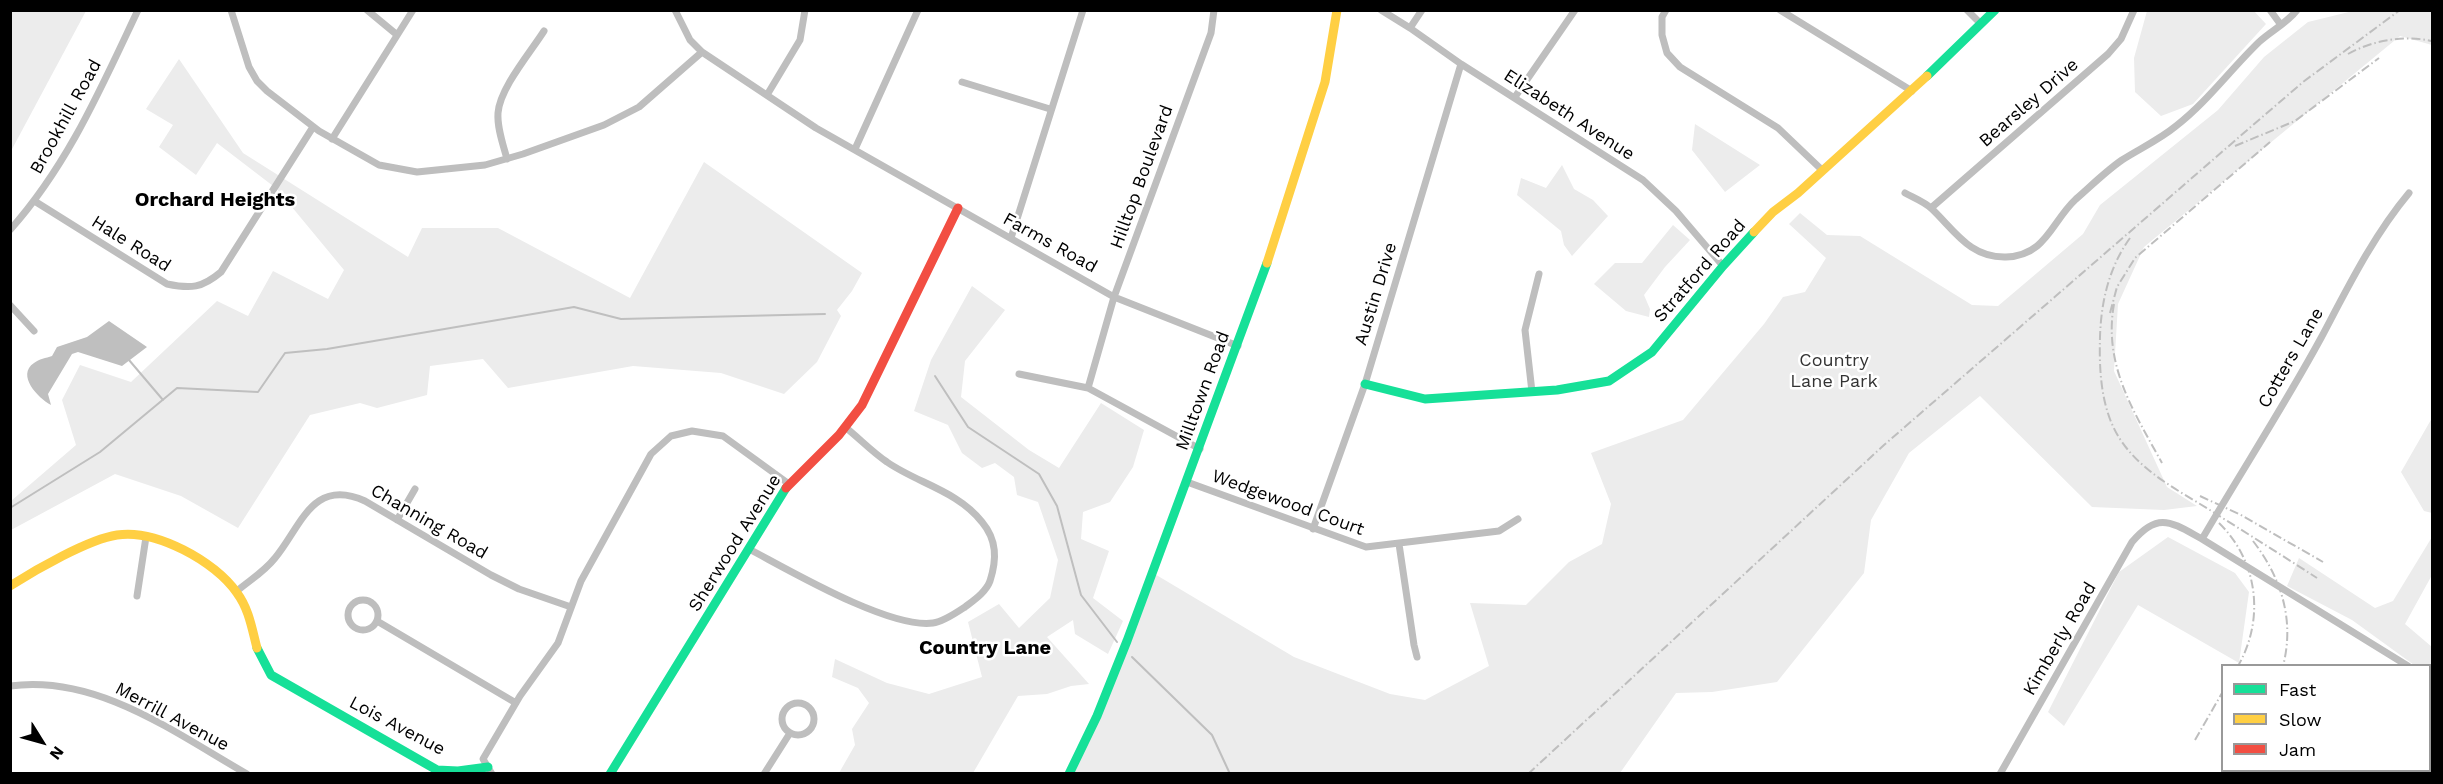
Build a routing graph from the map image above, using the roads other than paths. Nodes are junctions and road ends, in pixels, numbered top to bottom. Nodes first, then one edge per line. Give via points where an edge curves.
1 (138, 10) edge
2 (231, 10) edge
3 (368, 10) edge
4 (413, 10) edge
5 (675, 10) edge
6 (805, 10) edge
7 (918, 10) edge
8 (1083, 10) edge
9 (1215, 10) edge
10 (1337, 10) edge
11 (1381, 10) edge
12 (1422, 10) edge
13 (1575, 10) edge
14 (1666, 10) edge
15 (1780, 10) edge
16 (1967, 10) edge
17 (1995, 10) edge
18 (2134, 10) edge
19 (2270, 10) edge
20 (2297, 10) edge
21 (1980, 23) junction
22 (2281, 25) junction
23 (1410, 28) junction
24 (544, 31) dead end
25 (396, 34) junction
26 (702, 52) junction
27 (1461, 64) junction
28 (962, 82) dead end
29 (1912, 91) junction
30 (767, 95) junction
31 (1515, 97) junction
32 (1050, 109) junction
33 (313, 127) junction
34 (332, 138) junction
35 (855, 149) junction
36 (507, 159) junction
37 (1822, 170) junction
38 (1905, 193) dead end
39 (2409, 193) dead end
40 (36, 202) junction
41 (958, 208) junction
42 (1931, 208) junction
43 (10, 230) edge
44 (1011, 238) junction
45 (1723, 266) junction
46 (1539, 274) dead end
47 (1114, 297) junction
48 (10, 305) edge
49 (34, 331) dead end
50 (1238, 346) junction
51 (1019, 374) dead end
52 (1365, 384) junction
53 (1088, 388) junction
54 (1532, 392) junction
55 (845, 427) junction
56 (1200, 449) junction
57 (1187, 483) junction
58 (789, 484) junction
59 (415, 489) dead end
60 (1518, 519) dead end
61 (397, 520) junction
62 (1313, 529) junction
63 (146, 537) junction
64 (2202, 539) junction
65 (1399, 544) junction
66 (749, 549) junction
67 (10, 586) edge
68 (237, 591) junction
69 (137, 596) dead end
70 (571, 607) junction
71 (377, 621) junction
72 (1417, 657) dead end
73 (2405, 664) edge
74 (10, 686) edge
75 (516, 703) junction
76 (790, 733) junction
77 (490, 770) edge
78 (247, 774) edge
79 (610, 774) edge
80 (764, 774) edge
81 (1071, 774) edge
82 (2000, 774) edge

1 - 40 street, Brookhill Road via 86,120
2 - 33 street via 257,81
3 - 25 street
4 - 25 street
5 - 26 street, Farms Road via 690,40
6 - 30 street via 800,40
7 - 35 street
8 - 32 street
9 - 47 street, Hilltop Boulevard via 1211,33
10 - 50 street, Milltown Road via 1315,119
11 - 23 street, Elizabeth Avenue
12 - 23 street
13 - 31 street
14 - 37 street via 1662,35 1667,53 1680,68 1778,128
15 - 29 street
16 - 21 street
17 - 21 street, Stratford Road
18 - 42 street, Bearsley Drive via 2121,39 2108,54
19 - 22 street
20 - 22 street
21 - 29 street, Stratford Road
22 - 42 street via 2236,65 2209,98 2174,128 2119,162 2074,201 2045,240 2024,254 1986,256 1971,248
23 - 27 street, Elizabeth Avenue
24 - 36 street via 499,105
25 - 34 street
26 - 30 street, Farms Road
26 - 36 street via 623,117
27 - 31 street, Elizabeth Avenue
27 - 52 street, Austin Drive
28 - 32 street
29 - 37 street, Stratford Road
30 - 35 street, Farms Road
31 - 45 street, Elizabeth Avenue via 1643,180 1676,211
32 - 44 street
33 - 34 street
33 - 40 street, Hale Road via 221,272 209,282 188,288 167,284
34 - 36 street via 379,165 417,172
35 - 41 street, Farms Road
37 - 45 street, Stratford Road via 1773,212
38 - 42 street
39 - 64 street, Cotters Lane via 2341,298
40 - 43 street, Brookhill Road
41 - 44 street, Farms Road
41 - 55 street, Sherwood Avenue via 862,405
44 - 47 street, Farms Road
45 - 54 street, Stratford Road via 1636,366 1610,381
46 - 54 street via 1525,330
47 - 50 street, Farms Road
47 - 53 street, Hilltop Boulevard
48 - 49 street
50 - 56 street, Milltown Road
51 - 53 street
52 - 54 street, Stratford Road via 1425,399
52 - 62 street, Austin Drive
53 - 56 street
55 - 58 street, Sherwood Avenue
55 - 66 street via 887,462 964,503 982,521 995,545 995,566 988,586 957,613 933,623 913,622 836,594
56 - 57 street, Milltown Road
57 - 62 street, Wedgewood Court
57 - 81 street, Milltown Road
58 - 66 street, Sherwood Avenue
58 - 70 street, Lois Avenue via 723,436 692,431 671,436 651,454 581,581
59 - 61 street
60 - 65 street, Wedgewood Court via 1499,531
61 - 68 street, Channing Road via 356,497 337,495 319,500 305,513 278,556
61 - 70 street, Channing Road via 519,589
62 - 65 street, Wedgewood Court via 1366,548
63 - 67 street, Lois Avenue via 120,534 94,541
63 - 68 street, Lois Avenue via 181,548 218,572
63 - 69 street
64 - 73 street
64 - 82 street, Kimberly Road via 2164,522 2152,523 2132,542
65 - 72 street
66 - 79 street, Sherwood Avenue
68 - 77 street, Lois Avenue via 249,616 258,653 271,675 437,770
70 - 75 street, Lois Avenue via 558,643
71 - 71 street via 376,607 369,601 360,600 349,610 349,620 356,627 365,629
71 - 75 street
74 - 78 street, Merrill Avenue via 66,688 112,700
75 - 77 street, Lois Avenue via 483,759
76 - 76 street via 801,735 813,724 813,713 806,705 791,704 784,711 783,726
76 - 80 street

